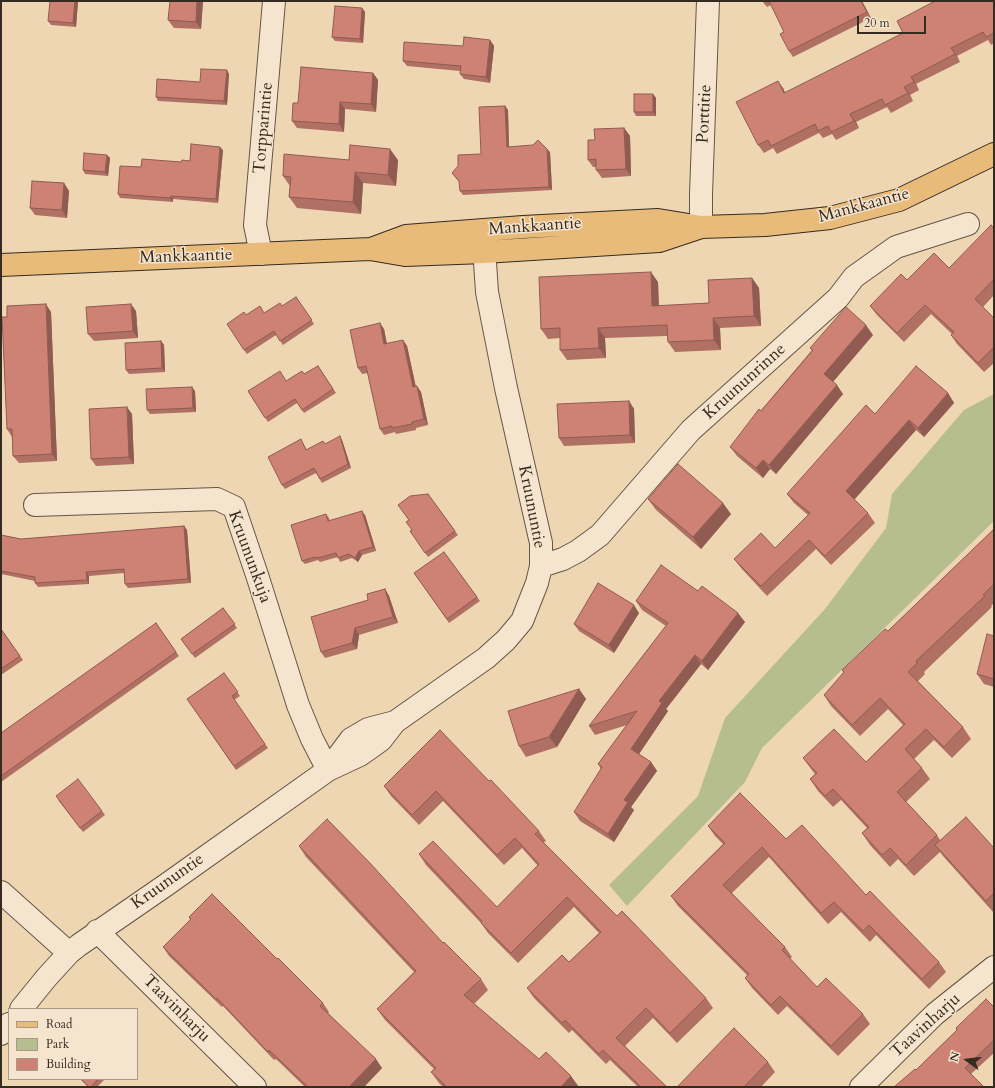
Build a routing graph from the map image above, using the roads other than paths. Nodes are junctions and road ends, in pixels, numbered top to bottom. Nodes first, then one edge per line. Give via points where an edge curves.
1 (274, 1) edge
2 (708, 1) edge
3 (994, 154) edge
4 (968, 224) dead end
5 (701, 227) junction
6 (483, 230) junction
7 (370, 249) junction
8 (484, 252) junction
9 (261, 254) junction
10 (1, 265) edge
11 (36, 505) dead end
12 (540, 566) junction
13 (328, 770) junction
14 (1, 892) edge
15 (98, 931) junction
16 (69, 953) junction
17 (994, 967) edge
18 (22, 1008) edge
19 (8, 1025) edge
20 (1, 1034) edge
21 (255, 1087) edge
22 (860, 1087) edge

1 - 9 street, Torpparintie via 255,226
2 - 5 street, Porttitie
3 - 5 main road, Mankkaantie via 899,200 830,218
4 - 12 street, Kruununrinne via 896,247 854,277 838,298 691,430 600,535 563,559
5 - 6 main road, Mankkaantie via 644,220
5 - 8 main road, Mankkaantie via 659,241
6 - 7 main road, Mankkaantie via 406,236
6 - 8 street, Kruununtie
7 - 8 main road, Mankkaantie via 405,255
7 - 9 main road, Mankkaantie
8 - 12 street, Kruununtie via 486,292 541,543
9 - 10 main road, Mankkaantie
11 - 13 street, Kruununkuja via 217,499 234,507 298,705
12 - 13 street, Kruununtie via 537,583 522,621 506,640 486,658 395,722 381,740 360,755
13 - 15 street, Kruununtie
14 - 16 street
15 - 16 street, Kruununtie
15 - 21 street, Taavinharju
16 - 18 street, Kruununtie
17 - 22 street, Taavinharju via 935,1014
19 - 20 street

